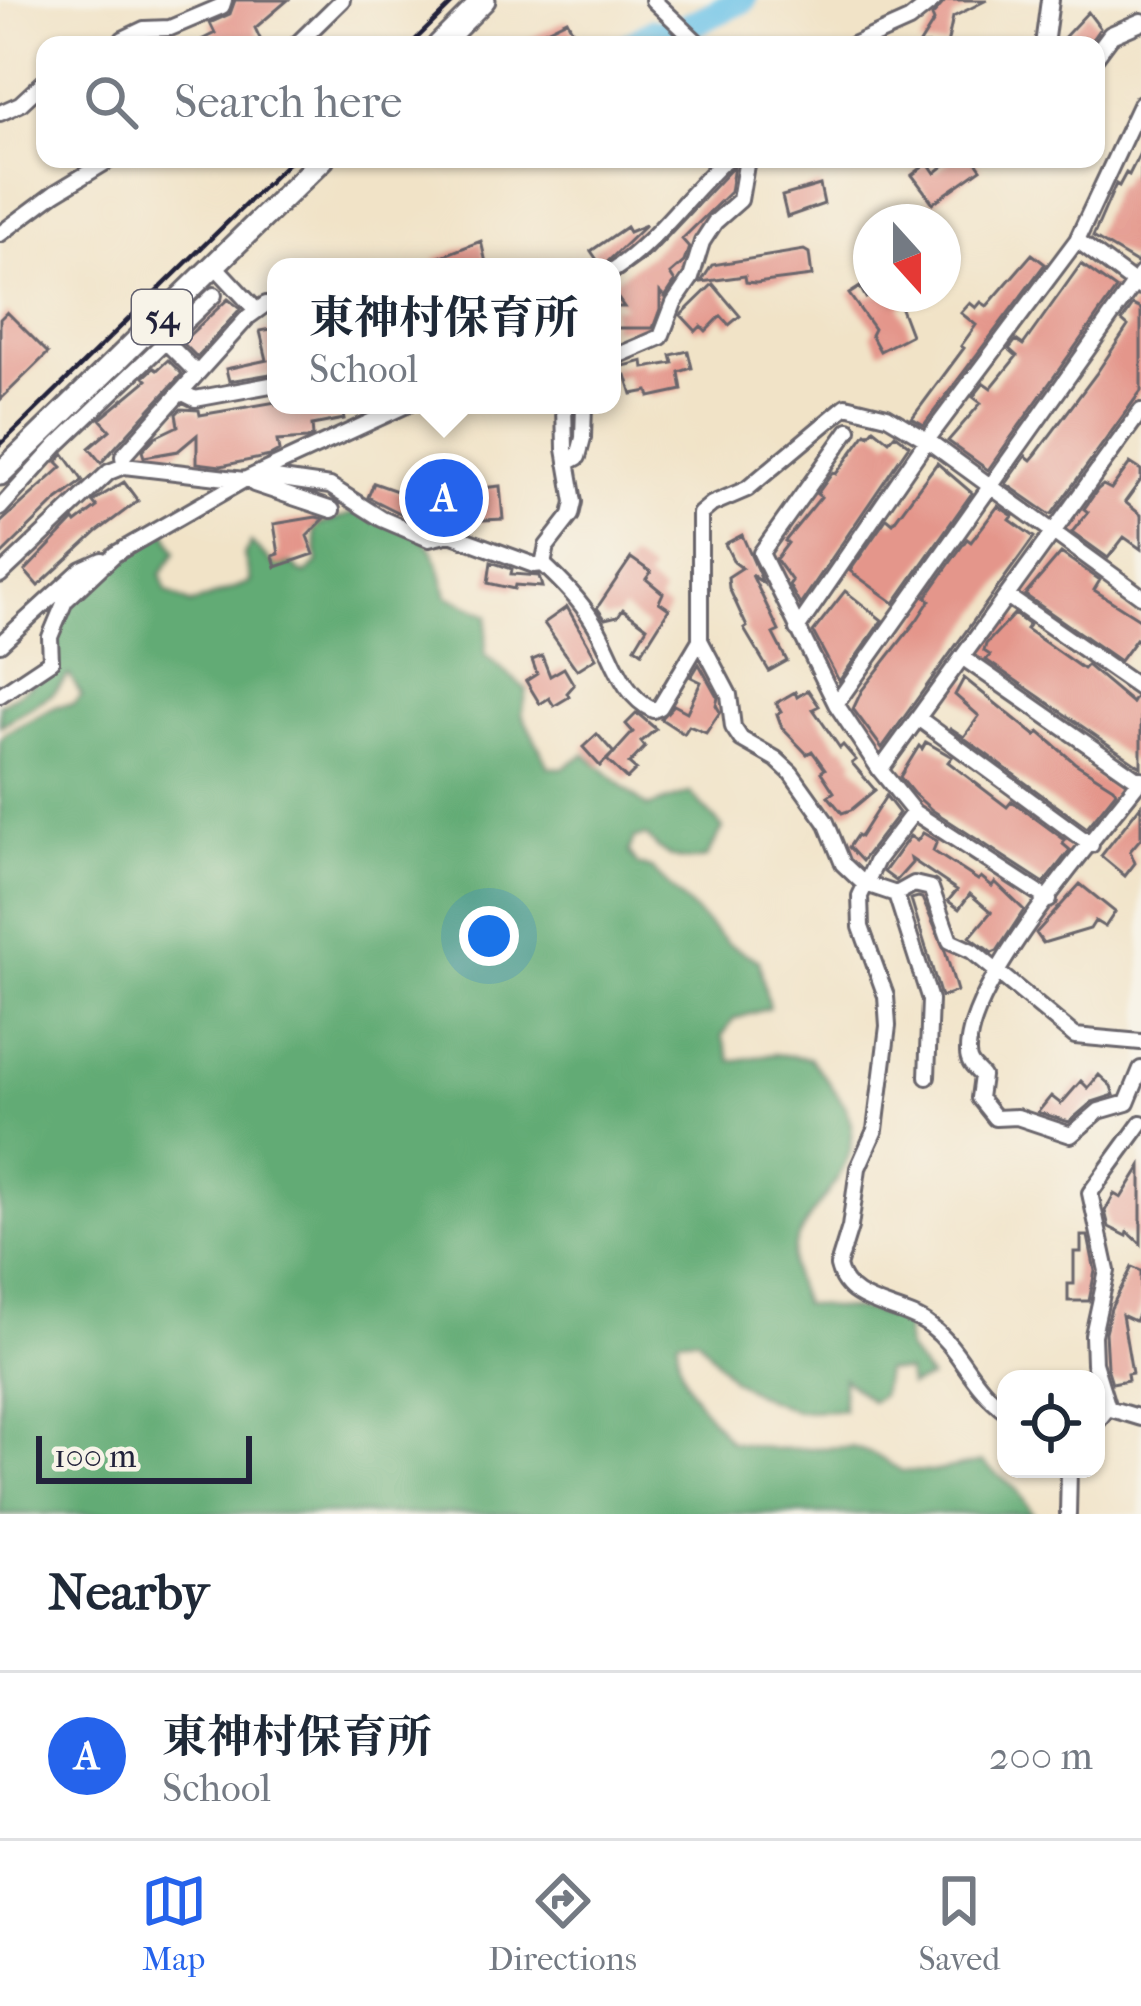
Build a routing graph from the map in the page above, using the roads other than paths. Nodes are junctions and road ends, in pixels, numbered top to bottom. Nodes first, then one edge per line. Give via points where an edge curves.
1 (224, 0) edge
2 (342, 0) edge
3 (484, 0) edge
4 (653, 0) edge
5 (934, 0) edge
6 (1049, 0) edge
7 (1141, 22) edge
8 (129, 36) edge
9 (305, 36) edge
10 (448, 36) edge
11 (691, 36) edge
12 (873, 36) edge
13 (1045, 36) edge
14 (1105, 43) edge
15 (36, 90) edge
16 (1141, 103) edge
17 (0, 113) edge
18 (95, 168) edge
19 (314, 168) edge
20 (717, 168) edge
21 (745, 168) edge
22 (0, 234) edge
23 (1077, 241) junction
24 (621, 265) edge
25 (215, 266) junction
26 (1139, 282) edge
27 (214, 296) dead end
28 (267, 306) edge
29 (256, 310) junction
30 (165, 341) junction
31 (621, 354) edge
32 (197, 373) junction
33 (267, 386) edge
34 (181, 392) junction
35 (1141, 410) edge
36 (387, 414) edge
37 (564, 414) edge
38 (584, 414) edge
39 (849, 430) dead end
40 (927, 440) junction
41 (567, 463) junction
42 (124, 466) junction
43 (0, 474) edge
44 (244, 480) junction
45 (991, 487) junction
46 (0, 508) edge
47 (332, 510) dead end
48 (1053, 532) junction
49 (115, 554) junction
50 (543, 564) junction
51 (0, 575) edge
52 (1006, 596) junction
53 (1141, 596) edge
54 (796, 629) junction
55 (700, 640) junction
56 (0, 644) edge
57 (962, 657) junction
58 (1141, 689) edge
59 (0, 695) edge
60 (836, 704) junction
61 (918, 718) junction
62 (880, 770) junction
63 (1140, 780) edge
64 (914, 812) junction
65 (1091, 845) junction
66 (863, 883) junction
67 (896, 894) junction
68 (1048, 900) junction
69 (994, 973) junction
70 (1141, 1042) edge
71 (1141, 1069) edge
72 (927, 1077) dead end
73 (1141, 1123) edge
74 (997, 1403) edge
75 (1108, 1408) junction
76 (1105, 1412) edge
77 (1141, 1418) edge
78 (1069, 1478) edge
79 (1068, 1514) edge

1 - 8 street via 170,28
2 - 9 street
3 - 10 main road
4 - 11 street
5 - 12 street
6 - 13 street
7 - 14 street
15 - 17 street
16 - 23 street
18 - 22 street
19 - 25 main road, 54
20 - 24 street
21 - 31 street via 740,200 702,242 661,337
23 - 26 street
23 - 40 street
25 - 29 street
25 - 43 main road, 54
26 - 45 street
27 - 30 street
28 - 29 street
29 - 32 street
30 - 32 street
30 - 46 street
32 - 34 street
33 - 34 street via 195,399
34 - 42 street via 123,457
35 - 48 street
36 - 44 street
37 - 41 street
38 - 41 street via 578,457
39 - 54 street via 761,553
40 - 45 street
40 - 54 street
40 - 55 street via 887,416 846,406 747,489 700,514
41 - 50 street via 571,515
42 - 44 street
42 - 51 street
44 - 47 street
44 - 49 street
44 - 50 street via 329,486 428,539 450,534
45 - 48 street
45 - 60 street
48 - 52 street
48 - 53 street
49 - 56 street via 82,569
49 - 59 street via 65,601 50,637 51,661
50 - 55 street via 596,625 644,706 660,707
52 - 57 street
52 - 58 street
54 - 60 street
55 - 66 street via 741,739 791,773 826,822 843,864
57 - 61 street
57 - 63 street
60 - 62 street
61 - 62 street
61 - 65 street
62 - 64 street
63 - 65 street
64 - 66 street
64 - 68 street
65 - 68 street
66 - 67 street
66 - 74 street via 861,927 888,1026 840,1276 868,1301 928,1324
67 - 69 street via 914,884 931,888 950,941
67 - 72 street via 930,1000
68 - 69 street
69 - 70 street via 1075,1036
69 - 71 street via 967,1049 982,1076 979,1098 995,1118 1071,1135 1099,1111 1127,1103
73 - 75 street via 1090,1192 1107,1271 1093,1334
75 - 76 street
75 - 77 street
78 - 79 street

